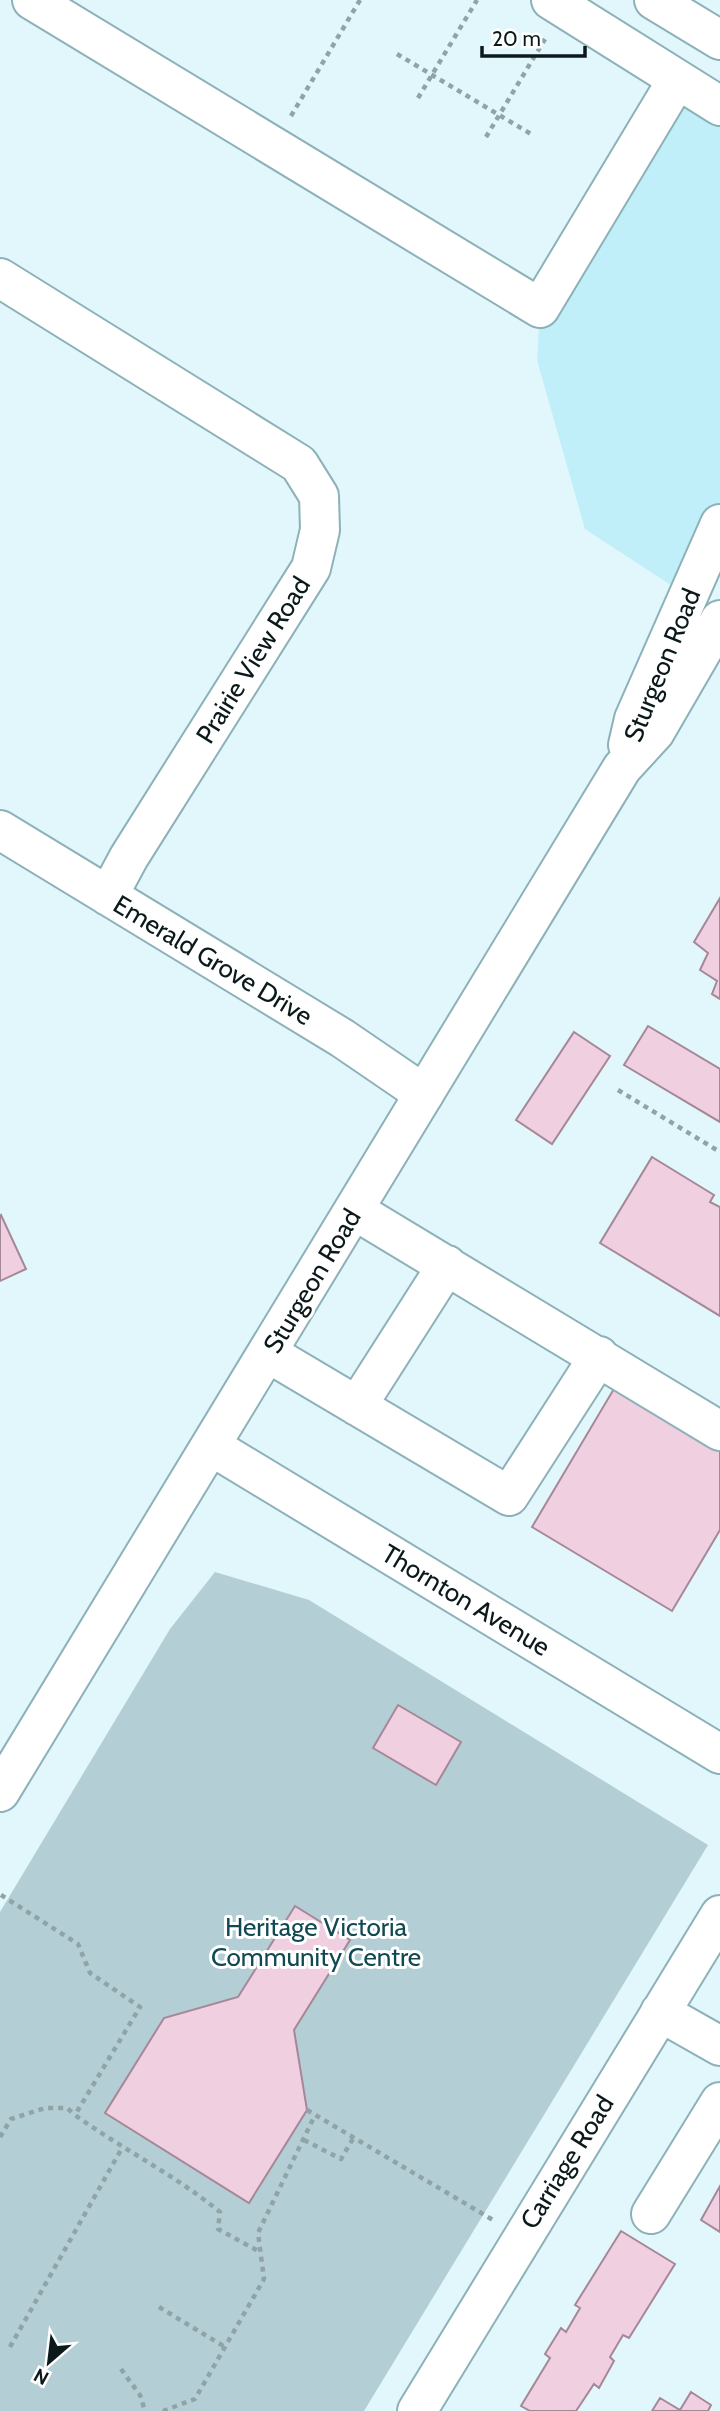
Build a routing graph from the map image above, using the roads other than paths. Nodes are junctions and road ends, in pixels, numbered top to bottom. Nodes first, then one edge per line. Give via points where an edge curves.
1 (32, 0) edge
2 (654, 0) edge
3 (552, 14) edge
4 (717, 30) edge
5 (677, 80) junction
6 (720, 106) edge
7 (0, 278) edge
8 (720, 524) edge
9 (720, 620) edge
10 (622, 768) junction
11 (0, 830) edge
12 (108, 896) junction
13 (424, 1094) junction
14 (354, 1210) junction
15 (447, 1265) junction
16 (268, 1353) junction
17 (599, 1356) junction
18 (357, 1406) junction
19 (720, 1431) edge
20 (211, 1446) junction
21 (720, 1754) edge
22 (0, 1792) edge
23 (720, 1915) edge
24 (660, 2012) junction
25 (720, 2046) edge
26 (720, 2102) edge
27 (651, 2214) dead end
28 (417, 2411) edge

1 - 5 street via 540,308
2 - 4 street
3 - 5 street
5 - 6 street
7 - 12 street, Prairie View Road via 299,464 319,496 320,530 311,568
8 - 10 street, Sturgeon Road via 634,719
9 - 10 street, Sturgeon Road via 655,732
10 - 13 street, Sturgeon Road
11 - 12 street, Emerald Grove Drive
12 - 13 street, Emerald Grove Drive via 342,1038
13 - 14 street, Sturgeon Road
14 - 15 street
14 - 16 street, Sturgeon Road
15 - 17 street
15 - 18 street
16 - 18 street
16 - 20 street, Sturgeon Road
17 - 18 street via 509,1496
17 - 19 street
20 - 21 street, Thornton Avenue
20 - 22 street, Sturgeon Road
23 - 24 street, Carriage Road
24 - 25 street
24 - 28 street, Carriage Road
26 - 27 street

